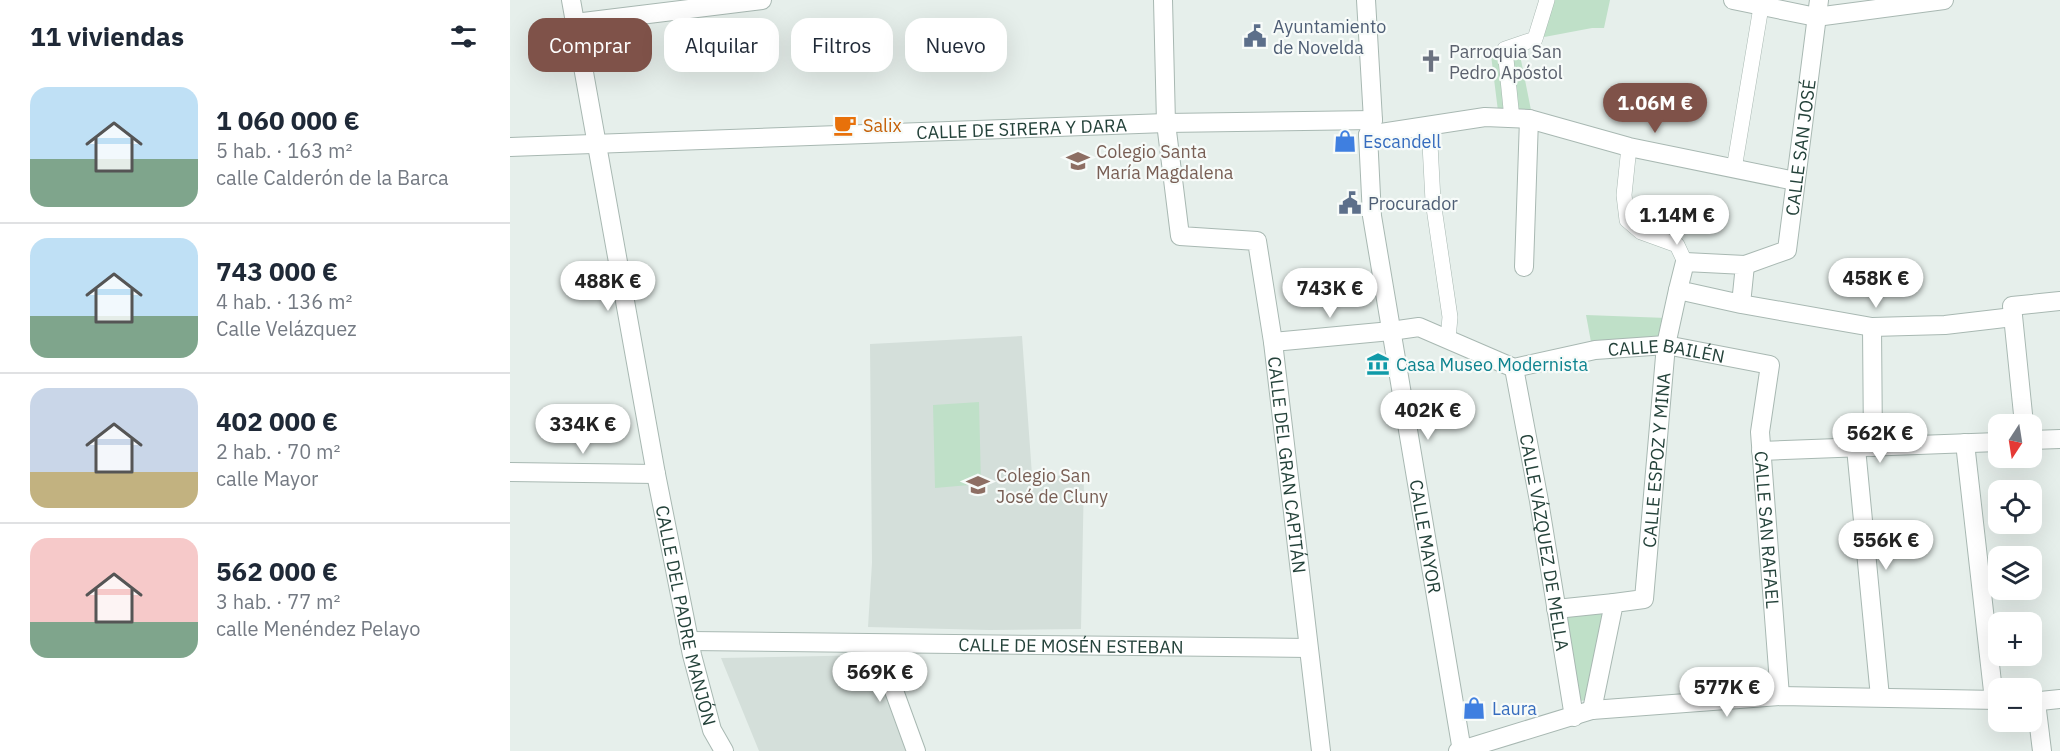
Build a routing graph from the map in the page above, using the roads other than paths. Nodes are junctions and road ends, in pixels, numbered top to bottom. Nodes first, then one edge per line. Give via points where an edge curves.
1 (571, 0) edge
2 (762, 0) edge
3 (1163, 0) edge
4 (1366, 0) edge
5 (1547, 0) edge
6 (1733, 0) edge
7 (1944, 0) edge
8 (1761, 7) junction
9 (1817, 8) edge
10 (574, 18) edge
11 (616, 18) edge
12 (584, 72) edge
13 (1521, 119) junction
14 (1166, 123) junction
15 (1429, 125) junction
16 (1370, 127) junction
17 (597, 144) junction
18 (510, 147) edge
19 (1629, 147) junction
20 (1734, 169) junction
21 (1795, 181) junction
22 (1685, 261) junction
23 (1745, 265) junction
24 (1524, 267) dead end
25 (1678, 290) junction
26 (2060, 301) edge
27 (1741, 304) junction
28 (2012, 312) junction
29 (1872, 327) junction
30 (1391, 332) junction
31 (1448, 339) junction
32 (1273, 342) junction
33 (1666, 345) junction
34 (1770, 365) joint
35 (1514, 368) junction
36 (2023, 414) edge
37 (2060, 439) edge
38 (2042, 440) edge
39 (1988, 442) edge
40 (1965, 443) junction
41 (1864, 447) junction
42 (1761, 451) junction
43 (510, 472) edge
44 (656, 474) junction
45 (1614, 603) junction
46 (1556, 609) junction
47 (690, 641) junction
48 (877, 644) junction
49 (1308, 648) junction
50 (1993, 678) edge
51 (1780, 696) junction
52 (1880, 697) junction
53 (2060, 699) edge
54 (1988, 700) edge
55 (2042, 701) edge
56 (1592, 710) junction
57 (1574, 717) junction
58 (2039, 732) edge
59 (724, 751) edge
60 (916, 751) edge
61 (1321, 751) edge
62 (1460, 751) edge
63 (2042, 751) edge

1 - 10 street, CALLE DEL PADRE MANJÓN
2 - 11 street
3 - 14 street, CALLE DEL GRAN CAPITÁN
4 - 16 street, CALLE MAYOR
5 - 13 street via 1535,39 1505,49
6 - 8 street
7 - 9 street
8 - 9 street
8 - 20 street
9 - 21 street, CALLE SAN JOSÉ
12 - 17 street, CALLE DEL PADRE MANJÓN
13 - 15 street, CALLE DE SIRERA Y DARA via 1485,117
13 - 19 street, CALLE DE SIRERA Y DARA
13 - 24 street
14 - 16 street, CALLE DE SIRERA Y DARA
14 - 17 street, CALLE DE SIRERA Y DARA
14 - 32 street, CALLE DEL GRAN CAPITÁN via 1180,236 1257,241
15 - 16 street, CALLE DE SIRERA Y DARA
15 - 31 street via 1433,201 1450,317
16 - 30 street, CALLE MAYOR via 1372,216
17 - 18 street, CALLE DE SIRERA Y DARA
17 - 44 street, CALLE DEL PADRE MANJÓN
19 - 20 street, CALLE DE SIRERA Y DARA
19 - 22 street via 1624,195 1627,220 1641,232 1677,244
20 - 21 street, CALLE DE SIRERA Y DARA
21 - 23 street, CALLE SAN JOSÉ via 1786,250
22 - 23 street
22 - 25 street, CALLE ESPOZ Y MINA
23 - 27 street
25 - 27 street
25 - 33 street, CALLE ESPOZ Y MINA
26 - 28 street
27 - 29 street
28 - 29 street via 1945,325
28 - 36 street
29 - 41 street
30 - 31 street via 1419,327
30 - 32 street
30 - 62 street, CALLE MAYOR
31 - 35 street
32 - 49 street, CALLE DEL GRAN CAPITÁN
33 - 34 street, CALLE BAILÉN
33 - 35 street, CALLE BAILÉN via 1595,350
33 - 45 street, CALLE ESPOZ Y MINA via 1644,599
34 - 42 street, CALLE SAN RAFAEL
35 - 46 street, CALLE VÁZQUEZ DE MELLA
37 - 38 street
39 - 40 street
40 - 41 street
40 - 50 street
41 - 42 street
41 - 52 street
42 - 51 street, CALLE SAN RAFAEL
43 - 44 street
44 - 47 street, CALLE DEL PADRE MANJÓN
45 - 46 street, CALLE ESPOZ Y MINA
45 - 56 street
46 - 57 street, CALLE VÁZQUEZ DE MELLA
47 - 48 street, CALLE DE MOSÉN ESTEBAN
47 - 59 street, CALLE DEL PADRE MANJÓN via 712,730
48 - 49 street, CALLE DE MOSÉN ESTEBAN
48 - 60 street
49 - 61 street, CALLE DEL GRAN CAPITÁN
51 - 52 street
51 - 56 street
52 - 54 street
53 - 55 street
56 - 57 street
57 - 62 street
58 - 63 street

